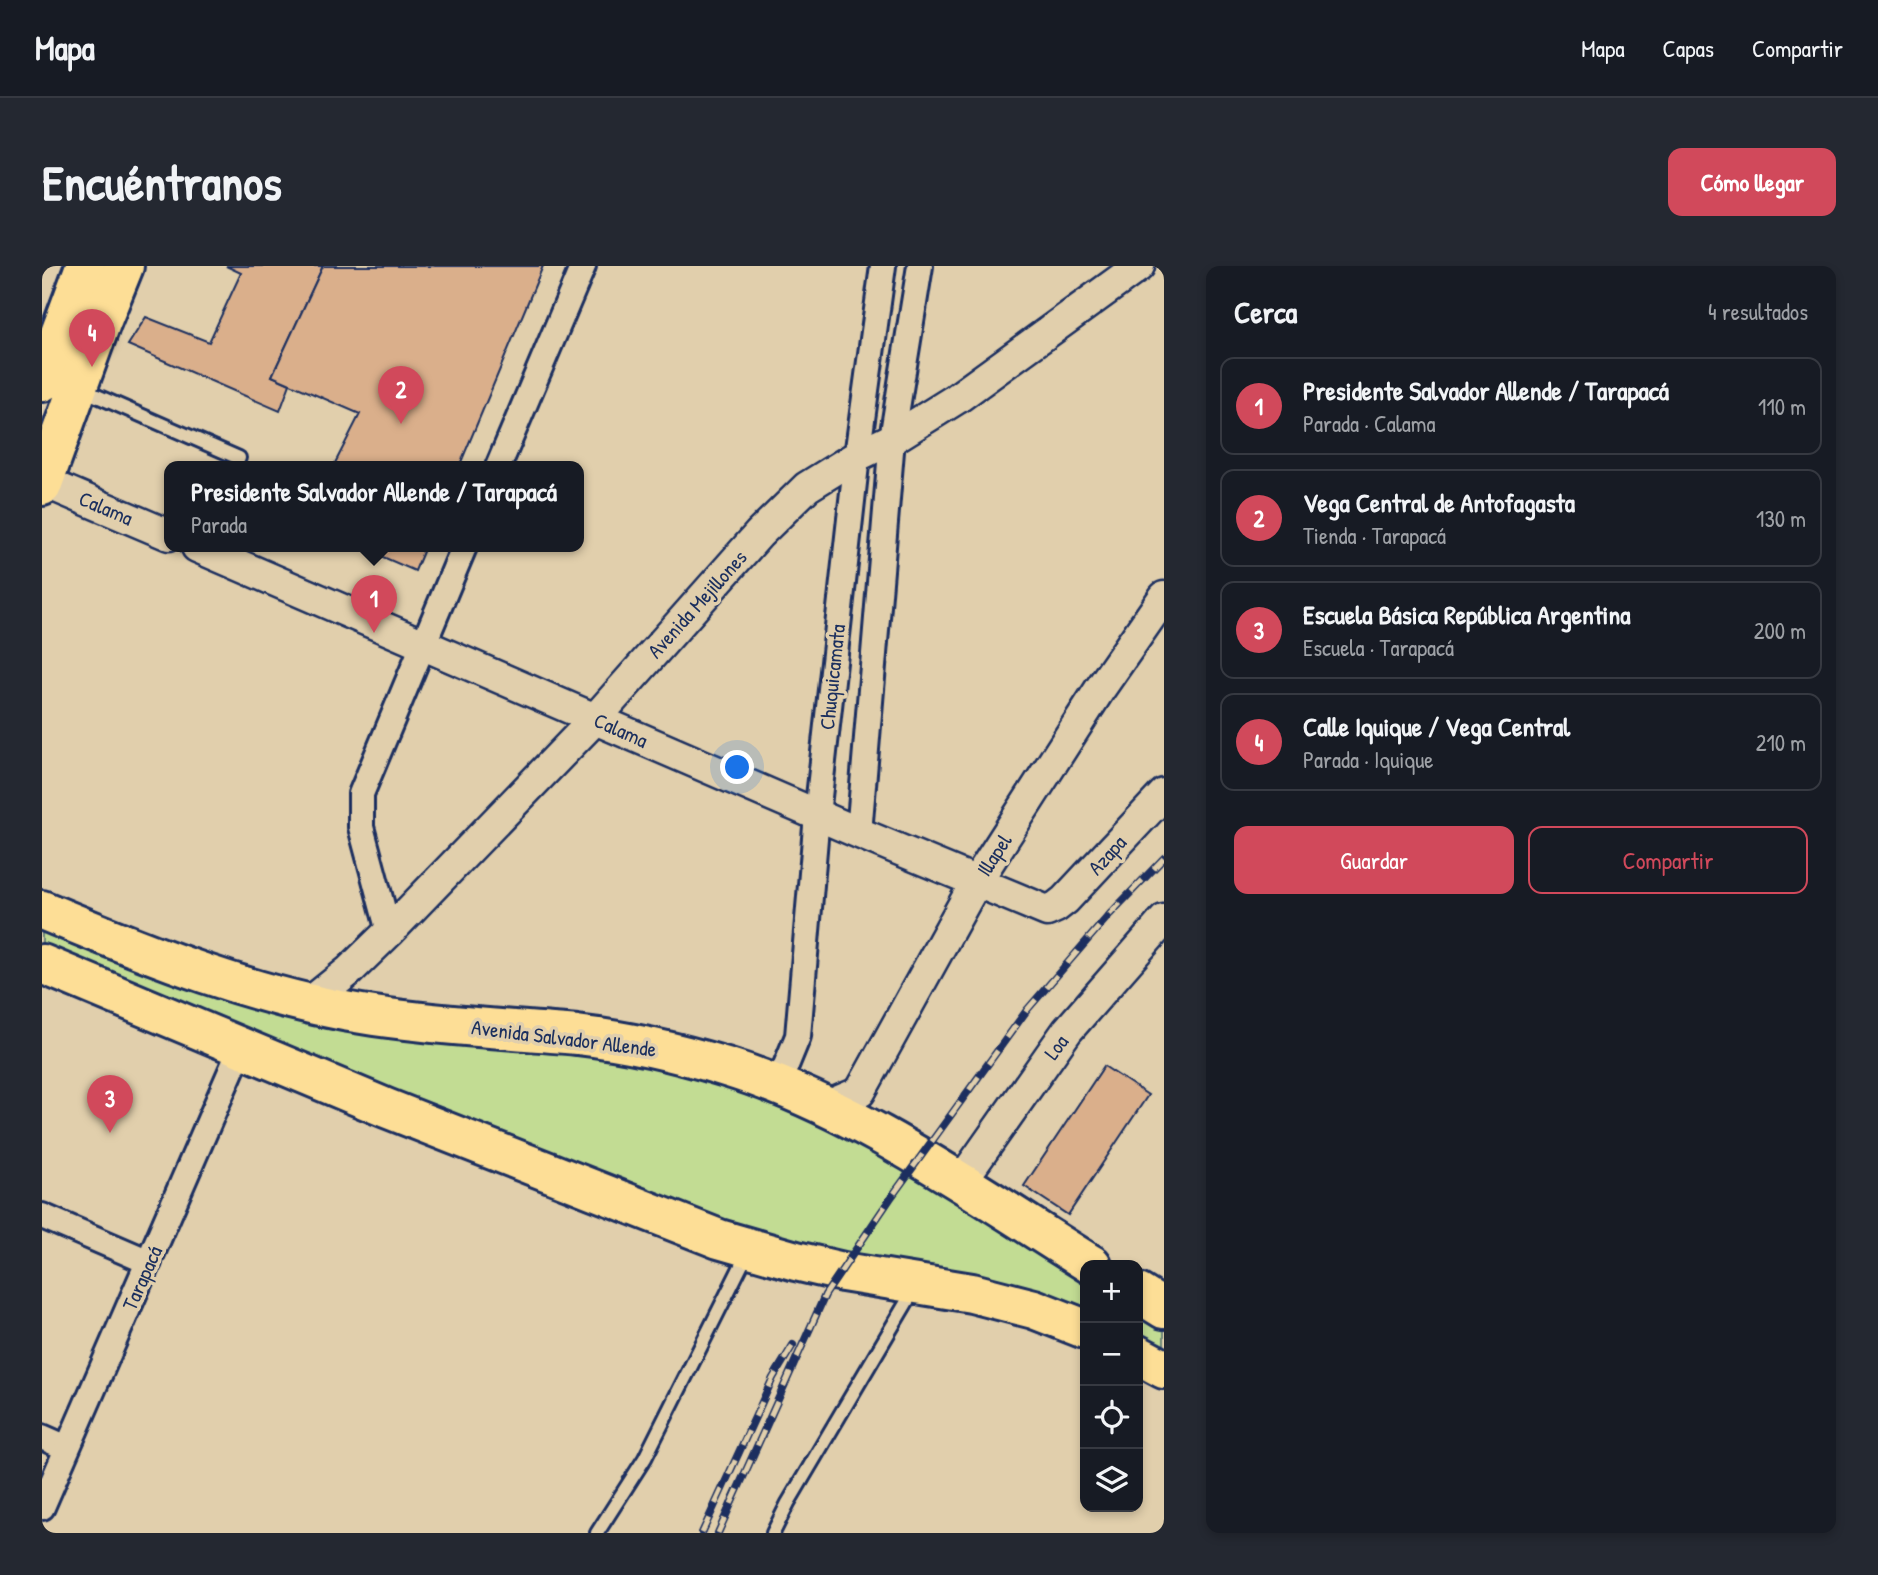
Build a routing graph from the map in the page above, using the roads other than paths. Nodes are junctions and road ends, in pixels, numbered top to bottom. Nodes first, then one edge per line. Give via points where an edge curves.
1 (85, 266) edge
2 (124, 266) edge
3 (583, 266) edge
4 (883, 266) edge
5 (920, 266) edge
6 (1139, 266) edge
7 (60, 385) edge
8 (892, 439) junction
9 (857, 456) junction
10 (239, 458) dead end
11 (501, 461) edge
12 (43, 483) edge
13 (164, 534) edge
14 (209, 552) edge
15 (462, 552) edge
16 (1164, 597) edge
17 (423, 643) junction
18 (595, 719) junction
19 (1164, 794) edge
20 (817, 815) junction
21 (859, 833) junction
22 (976, 882) junction
23 (42, 910) edge
24 (1047, 911) joint
25 (1164, 920) edge
26 (389, 932) junction
27 (42, 964) edge
28 (308, 1004) junction
29 (241, 1048) junction
30 (778, 1085) junction
31 (827, 1106) junction
32 (960, 1183) junction
33 (42, 1216) edge
34 (750, 1248) junction
35 (1085, 1260) edge
36 (149, 1262) junction
37 (918, 1283) junction
38 (1143, 1296) edge
39 (1164, 1310) edge
40 (1080, 1327) edge
41 (1143, 1358) edge
42 (1164, 1369) edge
43 (42, 1437) edge
44 (67, 1448) junction
45 (42, 1507) edge
46 (597, 1533) edge
47 (774, 1533) edge

1 - 7 main road
2 - 7 main road
3 - 11 street
4 - 9 street, Chuquicamata
5 - 8 street, Chuquicamata
6 - 8 street, Avenida Mejillones via 994,373
7 - 10 lane
7 - 12 main road
8 - 9 street, Avenida Mejillones
8 - 21 street, Chuquicamata
9 - 18 street, Avenida Mejillones via 807,487 779,514
9 - 20 street, Chuquicamata
12 - 13 street, Calama
14 - 17 street, Calama
15 - 17 street
16 - 22 street, Illapel
17 - 18 street, Calama
17 - 26 street via 361,794 361,827
18 - 20 street, Calama
18 - 26 street, Avenida Mejillones
19 - 24 street, Azapa via 1065,900
20 - 21 street, Calama
20 - 30 street, Chuquicamata via 798,1036
21 - 22 street, Calama
22 - 24 street, Calama
22 - 31 street, Illapel via 860,1092
23 - 28 main road, Avenida Salvador Allende via 229,983
25 - 32 street, Loa via 1068,1031
26 - 28 street, Avenida Mejillones
27 - 29 main road
28 - 30 main road, Avenida Salvador Allende via 414,1021 629,1043 679,1053
29 - 34 main road via 676,1223
29 - 36 street, Tarapacá
30 - 31 main road, Avenida Salvador Allende
31 - 32 main road, Avenida Salvador Allende
32 - 35 main road, Avenida Salvador Allende
33 - 36 street
34 - 37 main road via 843,1272
34 - 46 lane via 645,1458
36 - 44 street, Tarapacá
37 - 40 main road via 1034,1309
37 - 47 lane
38 - 39 main road
41 - 42 main road
43 - 44 street
44 - 45 street, Tarapacá

